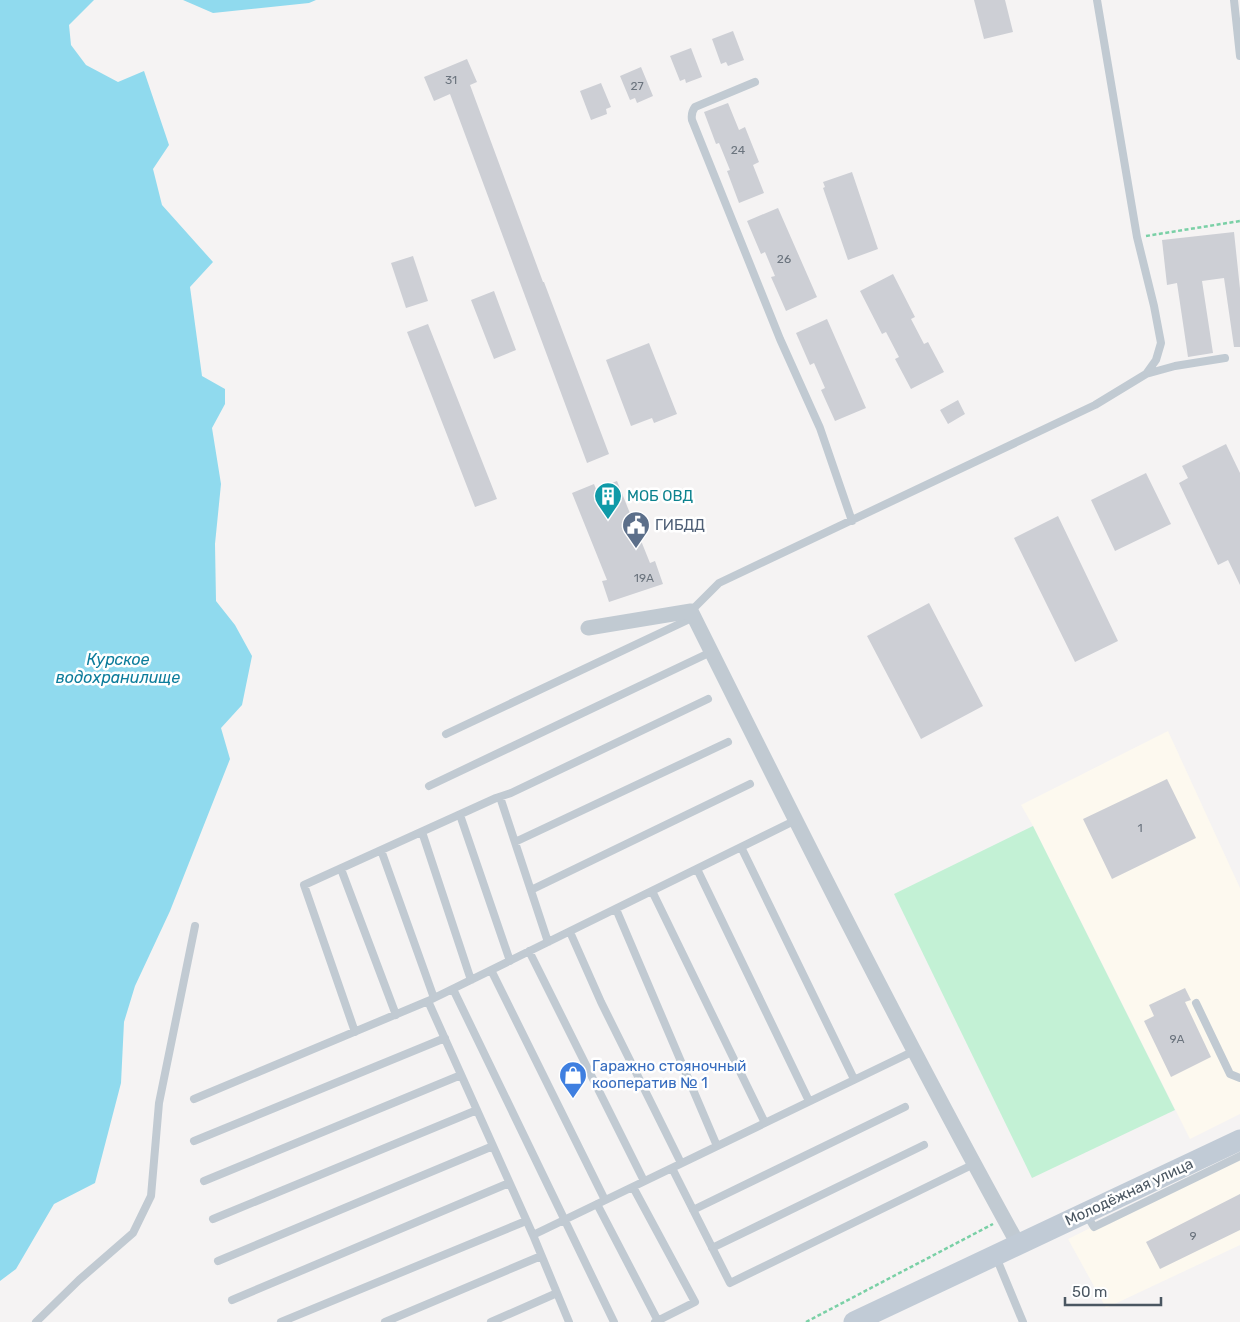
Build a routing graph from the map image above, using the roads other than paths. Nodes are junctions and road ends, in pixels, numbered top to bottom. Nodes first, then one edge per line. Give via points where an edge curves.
1 (1097, 0) edge
2 (1234, 0) edge
3 (1240, 56) edge
4 (755, 82) dead end
5 (1225, 358) dead end
6 (1146, 374) junction
7 (852, 520) junction
8 (693, 614) junction
9 (588, 628) dead end
10 (712, 652) junction
11 (708, 699) dead end
12 (446, 734) dead end
13 (728, 742) dead end
14 (750, 784) dead end
15 (429, 786) dead end
16 (500, 797) junction
17 (460, 815) junction
18 (796, 820) junction
19 (422, 832) junction
20 (515, 842) junction
21 (741, 847) junction
22 (381, 850) junction
23 (341, 869) junction
24 (697, 869) junction
25 (531, 890) junction
26 (652, 891) junction
27 (616, 909) junction
28 (194, 926) dead end
29 (570, 932) junction
30 (548, 942) junction
31 (530, 951) junction
32 (510, 961) junction
33 (491, 970) junction
34 (471, 980) junction
35 (453, 989) junction
36 (431, 1000) junction
37 (1196, 1002) dead end
38 (396, 1015) junction
39 (354, 1032) junction
40 (445, 1038) junction
41 (914, 1050) junction
42 (461, 1074) junction
43 (1240, 1078) edge
44 (854, 1079) junction
45 (194, 1099) dead end
46 (809, 1101) junction
47 (905, 1107) dead end
48 (477, 1110) junction
49 (765, 1123) junction
50 (1240, 1140) edge
51 (194, 1141) dead end
52 (924, 1145) dead end
53 (493, 1146) junction
54 (717, 1146) junction
55 (1240, 1156) edge
56 (681, 1163) junction
57 (974, 1164) junction
58 (672, 1168) junction
59 (204, 1181) dead end
60 (644, 1181) junction
61 (509, 1183) junction
62 (632, 1187) junction
63 (601, 1202) junction
64 (693, 1210) junction
65 (1084, 1213) junction
66 (213, 1219) dead end
67 (565, 1220) junction
68 (526, 1221) junction
69 (532, 1235) junction
70 (1018, 1244) junction
71 (712, 1248) junction
72 (995, 1255) junction
73 (541, 1256) junction
74 (218, 1261) dead end
75 (557, 1293) junction
76 (232, 1300) dead end
77 (657, 1321) edge
78 (36, 1322) edge
79 (281, 1322) edge
80 (385, 1322) edge
81 (490, 1322) edge
82 (569, 1322) edge
83 (614, 1322) edge
84 (854, 1322) edge
85 (1023, 1322) edge

1 - 6 lane via 1137,238 1161,343 1156,360
2 - 3 lane
4 - 7 lane via 695,107 692,120 820,428
5 - 6 lane
6 - 7 lane via 1095,405
7 - 8 lane via 719,583
8 - 9 street
8 - 10 street
8 - 12 lane
10 - 15 lane
10 - 18 street
11 - 16 lane
13 - 20 lane
14 - 25 lane
16 - 17 lane
16 - 20 lane
17 - 19 lane
17 - 32 lane
18 - 21 lane
18 - 41 street
19 - 22 lane
19 - 34 lane
20 - 25 lane
21 - 24 lane
21 - 44 lane
22 - 23 lane
22 - 36 lane
23 - 38 lane
23 - 39 lane via 304,885
24 - 26 lane
24 - 46 lane
25 - 30 lane
26 - 27 lane
26 - 49 lane
27 - 29 lane
27 - 54 lane
28 - 78 lane via 159,1103 151,1196 133,1233
29 - 30 lane
29 - 56 lane via 600,1002
30 - 31 lane
31 - 32 lane
31 - 60 lane
32 - 33 lane
33 - 34 lane
33 - 63 lane
34 - 35 lane
35 - 36 lane
35 - 67 lane
36 - 38 lane
36 - 40 lane
37 - 43 lane via 1230,1074
38 - 39 lane
39 - 45 lane
40 - 42 lane
40 - 51 lane
41 - 44 lane
41 - 57 street
42 - 48 lane
42 - 59 lane
44 - 46 lane
46 - 49 lane
47 - 64 lane
48 - 53 lane
48 - 66 lane
49 - 54 lane
50 - 65 main road, Молодёжная улица
52 - 71 lane
53 - 61 lane
53 - 74 lane
54 - 56 lane
55 - 65 lane via 1094,1227
56 - 58 lane
57 - 70 street
57 - 71 lane via 730,1283
58 - 60 lane
58 - 64 lane
60 - 62 lane
61 - 68 lane
61 - 76 lane
62 - 63 lane
62 - 77 lane via 695,1302
63 - 67 lane
63 - 77 lane
64 - 71 lane
65 - 70 main road, Молодёжная улица
67 - 69 lane
67 - 83 lane
68 - 69 lane
68 - 79 lane
69 - 73 lane
70 - 72 main road, Молодёжная улица
72 - 84 main road, Молодёжная улица
72 - 85 lane
73 - 75 lane
73 - 80 lane
75 - 81 lane
75 - 82 lane

